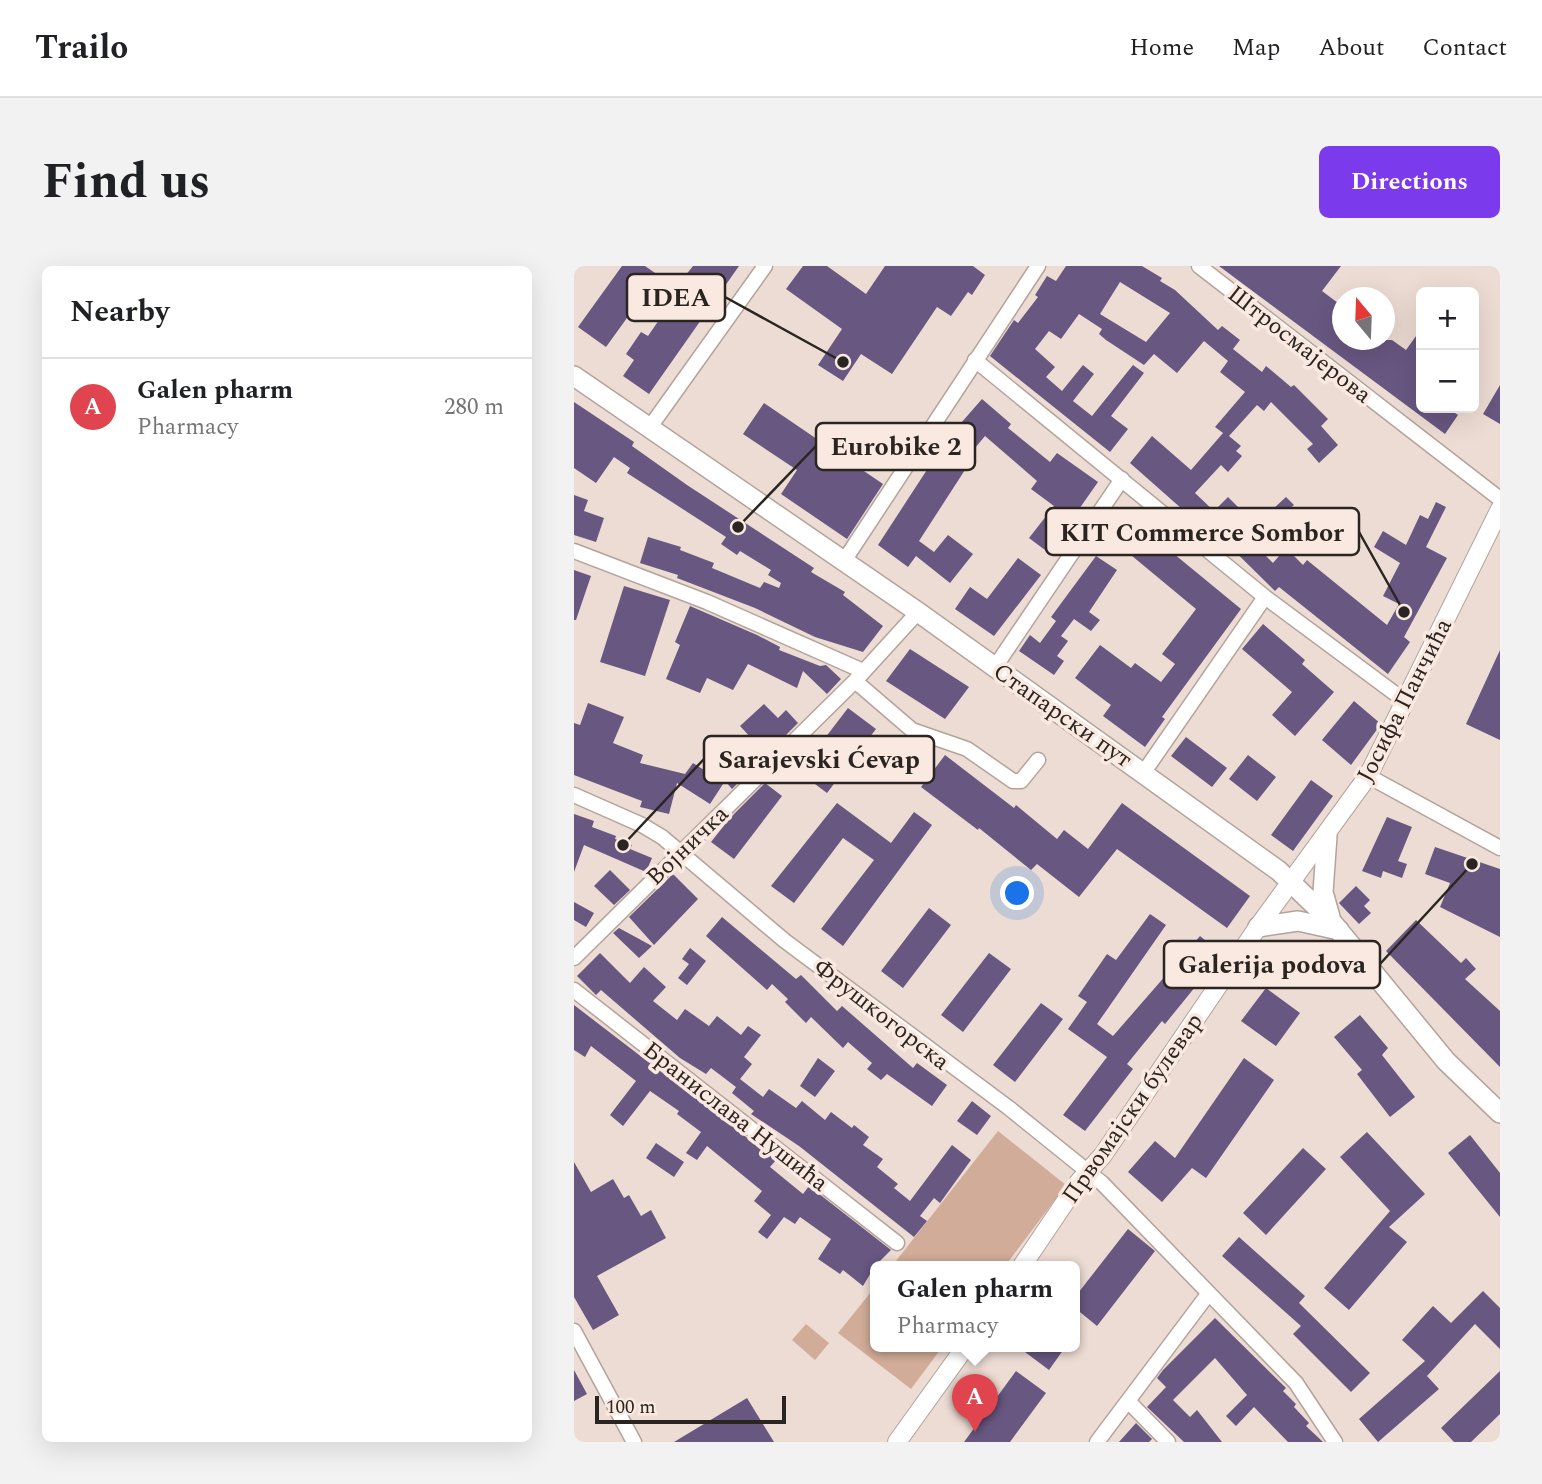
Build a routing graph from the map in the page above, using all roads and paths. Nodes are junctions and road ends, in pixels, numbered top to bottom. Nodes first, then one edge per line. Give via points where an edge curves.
1 (765, 266) edge
2 (1038, 266) edge
3 (1199, 266) edge
4 (975, 360) junction
5 (574, 376) edge
6 (650, 427) junction
7 (1122, 479) junction
8 (1500, 499) edge
9 (1500, 509) edge
10 (574, 551) edge
11 (844, 562) junction
12 (1265, 597) junction
13 (918, 612) junction
14 (995, 667) junction
15 (859, 676) junction
16 (1405, 701) junction
17 (1038, 760) dead end
18 (1144, 772) junction
19 (1368, 776) junction
20 (574, 795) edge
21 (1327, 836) junction
22 (1500, 848) edge
23 (680, 851) junction
24 (1292, 882) junction
25 (1335, 925) junction
26 (1258, 927) junction
27 (574, 958) edge
28 (574, 990) edge
29 (1500, 1113) edge
30 (1087, 1172) junction
31 (897, 1243) dead end
32 (1025, 1261) edge
33 (1209, 1293) junction
34 (574, 1331) edge
35 (962, 1352) edge
36 (1129, 1402) junction
37 (634, 1442) edge
38 (897, 1442) edge
39 (1097, 1442) edge
40 (1168, 1442) edge
41 (1335, 1442) edge

1 - 6 street
2 - 4 street
3 - 8 street, Штросмајерова
4 - 7 street
4 - 11 street
5 - 6 main road, Стапарски пут
6 - 11 main road, Стапарски пут
7 - 12 street
7 - 14 street
9 - 16 street, Јосифа Панчића
10 - 15 street via 707,601
11 - 13 main road, Стапарски пут
12 - 16 street
12 - 18 street
13 - 14 main road, Стапарски пут
13 - 15 street, Војничка
14 - 18 main road, Стапарски пут
15 - 17 street via 912,730 967,749 1013,781 1021,781
15 - 23 street, Војничка
16 - 19 street, Јосифа Панчића
18 - 24 main road, Стапарски пут
19 - 21 street, Јосифа Панчића
19 - 22 street
20 - 23 street, Фрушкогорска via 642,825
21 - 24 street, Јосифа Панчића
21 - 25 main road via 1323,892
23 - 27 street, Војничка
23 - 30 street, Фрушкогорска via 785,941
24 - 25 main road, Стапарски пут
24 - 26 street, Првомајски булевар
25 - 26 main road via 1298,922
25 - 29 main road, Стапарски пут via 1446,1060
26 - 30 street, Првомајски булевар
28 - 31 street, Бранислава Нушића
30 - 32 street, Првомајски булевар
30 - 33 street, Фрушкогорска
33 - 36 street
33 - 41 street, Фрушкогорска via 1296,1383
34 - 37 street
35 - 38 street
36 - 39 street
36 - 40 street

